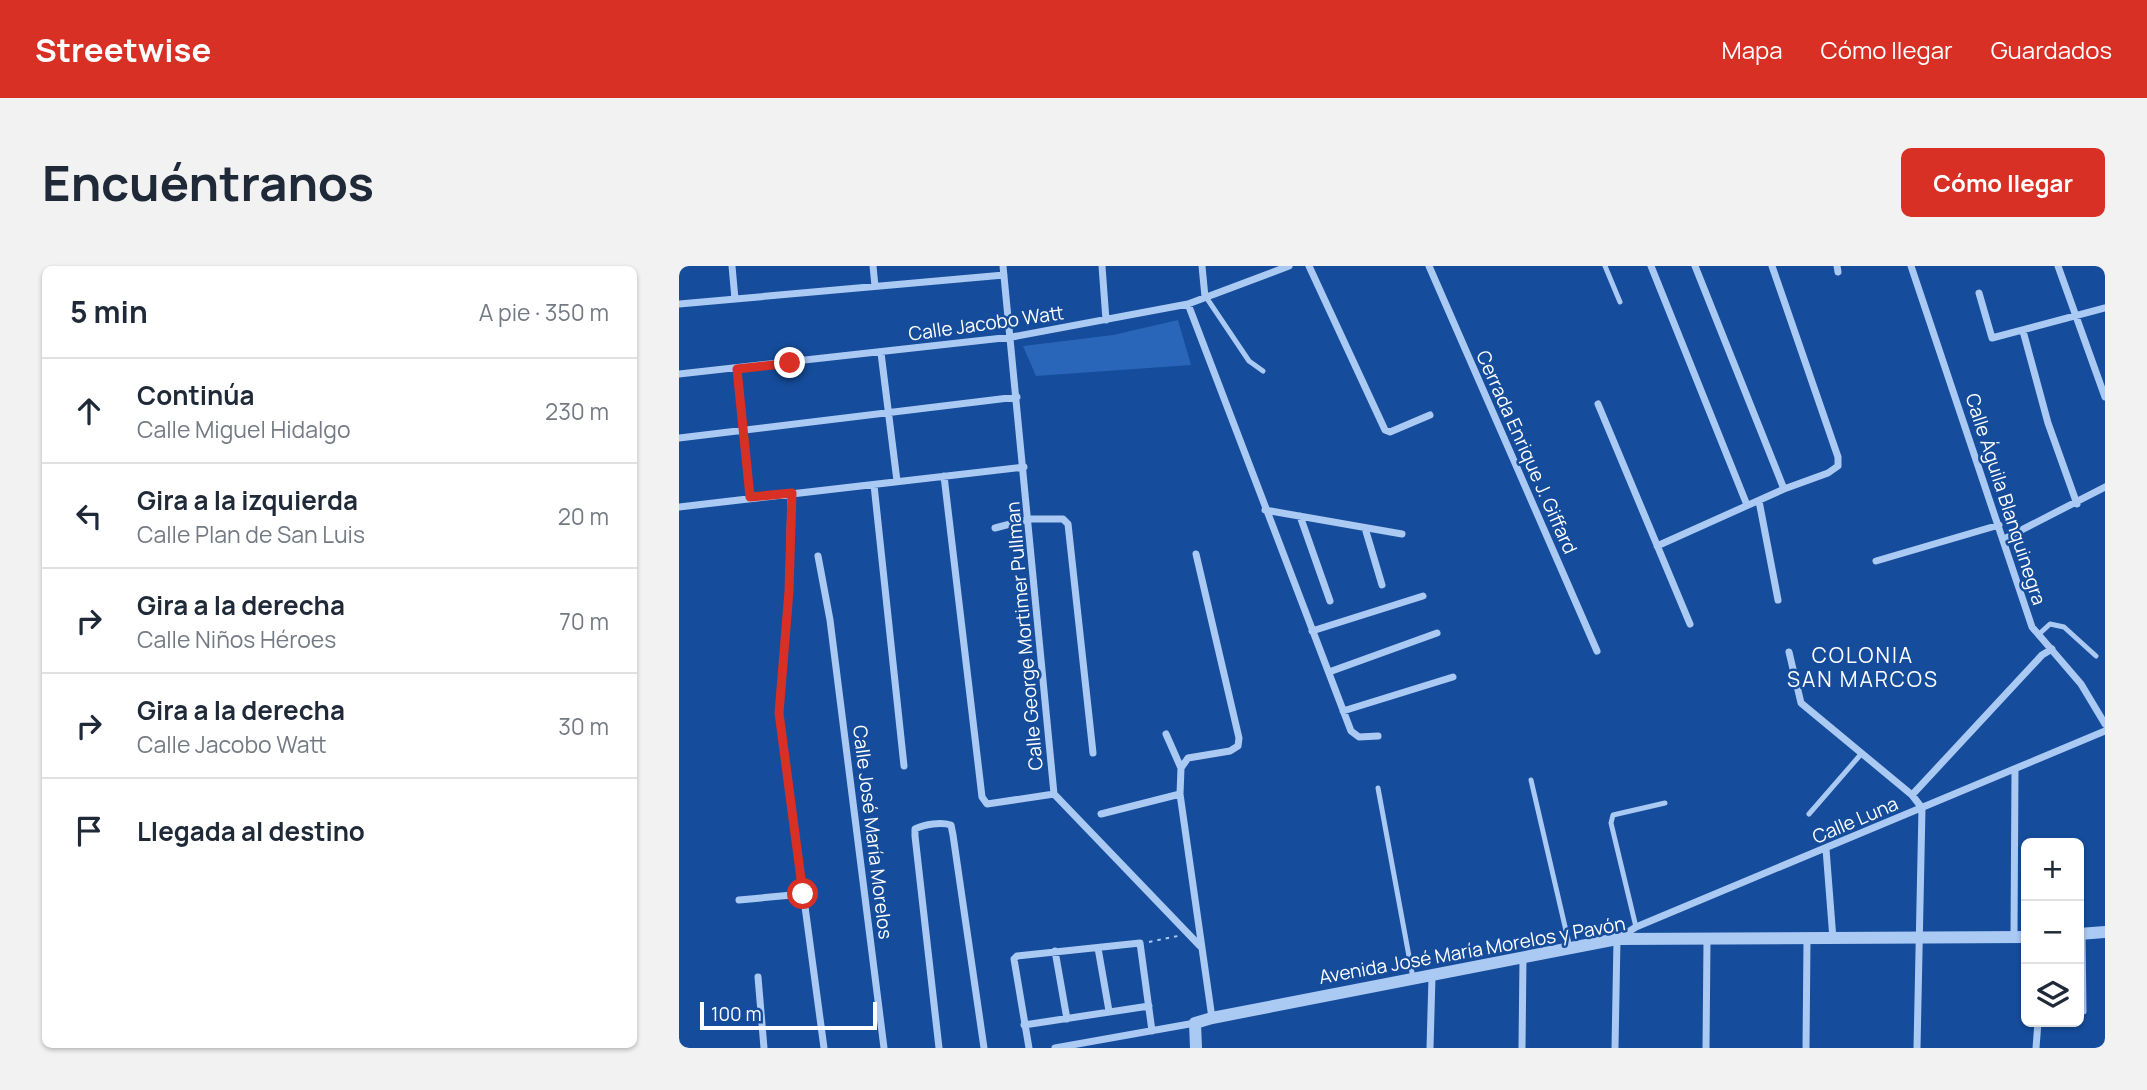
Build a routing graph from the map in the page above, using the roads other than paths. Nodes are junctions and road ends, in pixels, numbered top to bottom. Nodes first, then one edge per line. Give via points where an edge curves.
1 (732, 266) edge
2 (873, 266) edge
3 (1003, 266) edge
4 (1102, 266) edge
5 (1202, 266) edge
6 (1289, 266) edge
7 (1309, 266) edge
8 (1429, 266) edge
9 (1605, 266) edge
10 (1651, 266) edge
11 (1695, 266) edge
12 (1772, 266) edge
13 (1911, 266) edge
14 (2058, 266) edge
15 (1004, 275) junction
16 (875, 286) junction
17 (1979, 293) dead end
18 (1205, 297) junction
19 (735, 299) junction
20 (1620, 302) dead end
21 (679, 304) edge
22 (1188, 304) junction
23 (2105, 308) edge
24 (2076, 317) junction
25 (1106, 320) junction
26 (2023, 331) junction
27 (1012, 337) junction
28 (881, 353) junction
29 (737, 369) junction
30 (1263, 371) dead end
31 (679, 374) edge
32 (1017, 397) junction
33 (2105, 397) edge
34 (1598, 404) dead end
35 (888, 412) junction
36 (1430, 415) dead end
37 (745, 430) junction
38 (679, 438) edge
39 (1024, 467) junction
40 (944, 476) junction
41 (897, 481) junction
42 (874, 485) junction
43 (2105, 487) edge
44 (1784, 489) junction
45 (792, 493) junction
46 (750, 497) junction
47 (1759, 501) junction
48 (2077, 504) junction
49 (1747, 505) junction
50 (679, 507) edge
51 (1265, 510) junction
52 (1300, 516) junction
53 (1029, 519) junction
54 (1999, 525) junction
55 (995, 528) dead end
56 (1365, 528) junction
57 (1402, 534) dead end
58 (2004, 539) junction
59 (1657, 546) junction
60 (1196, 554) dead end
61 (818, 556) dead end
62 (1876, 561) dead end
63 (1382, 585) dead end
64 (1423, 596) dead end
65 (1778, 600) dead end
66 (1330, 601) dead end
67 (1690, 624) dead end
68 (1312, 631) junction
69 (1437, 632) dead end
70 (2038, 635) junction
71 (2052, 649) junction
72 (1597, 651) dead end
73 (1789, 652) dead end
74 (2096, 656) dead end
75 (1329, 672) junction
76 (1454, 677) dead end
77 (1343, 711) junction
78 (2105, 724) edge
79 (2105, 730) edge
80 (1166, 734) dead end
81 (1378, 736) dead end
82 (1093, 753) dead end
83 (1862, 753) junction
84 (904, 766) dead end
85 (1181, 768) junction
86 (2015, 769) junction
87 (1531, 780) dead end
88 (1378, 788) dead end
89 (1054, 793) junction
90 (1180, 794) junction
91 (1912, 795) junction
92 (1665, 803) dead end
93 (1922, 808) junction
94 (1101, 814) dead end
95 (1809, 814) dead end
96 (1826, 849) junction
97 (803, 894) junction
98 (739, 900) dead end
99 (1636, 927) junction
100 (2105, 932) edge
101 (2084, 934) edge
102 (2020, 937) edge
103 (1920, 938) junction
104 (1617, 939) junction
105 (1807, 940) junction
106 (1833, 940) junction
107 (1707, 941) junction
108 (1200, 947) junction
109 (1098, 948) junction
110 (1570, 948) junction
111 (1055, 951) junction
112 (1523, 957) junction
113 (758, 977) dead end
114 (1432, 977) junction
115 (1413, 980) junction
116 (1149, 1006) junction
117 (1109, 1011) junction
118 (1212, 1018) junction
119 (1067, 1019) junction
120 (1195, 1023) junction
121 (1024, 1025) junction
122 (2038, 1027) edge
123 (1153, 1031) junction
124 (764, 1048) edge
125 (824, 1048) edge
126 (884, 1048) edge
127 (939, 1048) edge
128 (984, 1048) edge
129 (1029, 1048) edge
130 (1055, 1048) edge
131 (1196, 1048) edge
132 (1430, 1048) edge
133 (1522, 1048) edge
134 (1615, 1048) edge
135 (1706, 1048) edge
136 (1806, 1048) edge
137 (1917, 1048) edge
138 (2036, 1048) edge

1 - 19 street
2 - 16 street
3 - 15 street, Calle George Mortimer Pullman
4 - 25 street
5 - 18 street
6 - 18 street, Calle Jacobo Watt
7 - 36 street via 1385,430 1391,432
8 - 72 street, Cerrada Enrique J. Giffard
9 - 20 lane
10 - 49 street
11 - 44 street
12 - 44 street via 1838,457 1838,466 1828,473
13 - 54 street, Calle Águila Blanquinegra
14 - 24 street
15 - 16 street
15 - 27 street, Calle George Mortimer Pullman
16 - 19 street
17 - 26 street via 1992,338
18 - 22 street, Calle Jacobo Watt
18 - 30 lane via 1249,362
19 - 21 street
22 - 25 street, Calle Jacobo Watt
22 - 51 street
23 - 24 street
24 - 26 street
24 - 33 street
25 - 27 street, Calle Jacobo Watt
26 - 48 street via 2048,423
27 - 28 street, Calle Jacobo Watt
27 - 32 street, Calle George Mortimer Pullman
28 - 29 street, Calle Jacobo Watt
28 - 35 street
29 - 31 street, Calle Jacobo Watt
29 - 37 street
32 - 35 street
32 - 39 street, Calle George Mortimer Pullman
34 - 59 street
35 - 37 street
35 - 41 street
37 - 38 street
37 - 46 street
39 - 40 street
39 - 53 street, Calle George Mortimer Pullman
40 - 41 street
40 - 89 street via 982,797 987,804 1001,804
41 - 42 street
42 - 45 street
42 - 84 street
43 - 48 street
44 - 47 street
45 - 46 street
45 - 97 street via 779,713
46 - 50 street
47 - 49 street
47 - 65 street
48 - 58 street
49 - 59 street
51 - 52 street
51 - 68 street
52 - 56 street
52 - 66 street
53 - 55 street
53 - 82 street via 1063,519 1068,524
53 - 89 street, Calle George Mortimer Pullman
54 - 58 street, Calle Águila Blanquinegra
54 - 62 street
56 - 57 street
56 - 63 street
58 - 70 street, Calle Águila Blanquinegra
59 - 67 street
60 - 85 street via 1240,738 1230,751 1188,758
61 - 126 street, Calle José María Morelos
64 - 68 street
68 - 75 street
69 - 75 street
70 - 71 street, Calle Águila Blanquinegra
70 - 74 lane via 2050,624 2064,627
71 - 78 street, Calle Águila Blanquinegra
71 - 91 street
73 - 83 street via 1801,703
75 - 77 street
76 - 77 street
77 - 81 street via 1351,732 1359,737
79 - 86 street, Calle Luna
80 - 85 street
83 - 91 street
83 - 95 lane
85 - 90 street
86 - 93 street, Calle Luna
86 - 102 street
87 - 110 lane
88 - 115 lane
89 - 108 street, Calle George Mortimer Pullman
90 - 94 street
90 - 108 street
91 - 93 street
92 - 99 lane via 1625,810 1613,815 1611,823
93 - 96 street, Calle Luna
93 - 103 street
96 - 99 street, Calle Luna
96 - 106 street
97 - 98 street
97 - 125 street
99 - 104 street, Calle Luna
100 - 101 street
102 - 103 street, Avenida José María Morelos y Pavón
103 - 106 street, Avenida José María Morelos y Pavón
103 - 137 street
104 - 107 street, Avenida José María Morelos y Pavón
104 - 110 street, Avenida José María Morelos y Pavón
104 - 134 street
105 - 106 street, Avenida José María Morelos y Pavón
105 - 107 street, Avenida José María Morelos y Pavón
105 - 136 street
107 - 135 street
108 - 118 street
109 - 111 street
109 - 116 street via 1140,943
109 - 117 street
110 - 112 street, Avenida José María Morelos y Pavón
111 - 119 street
111 - 121 street via 1014,959
112 - 114 street, Avenida José María Morelos y Pavón
112 - 133 street
113 - 124 street
114 - 115 street, Avenida José María Morelos y Pavón
114 - 132 street
115 - 118 street, Avenida José María Morelos y Pavón
116 - 117 street
116 - 123 street
117 - 119 street
118 - 120 street, Avenida José María Morelos y Pavón
119 - 121 street
120 - 123 street, Avenida José María Morelos y Pavón
120 - 131 street
121 - 129 street
122 - 138 street
123 - 130 street, Avenida José María Morelos y Pavón
127 - 128 street via 915,829 945,823 951,825 953,835

